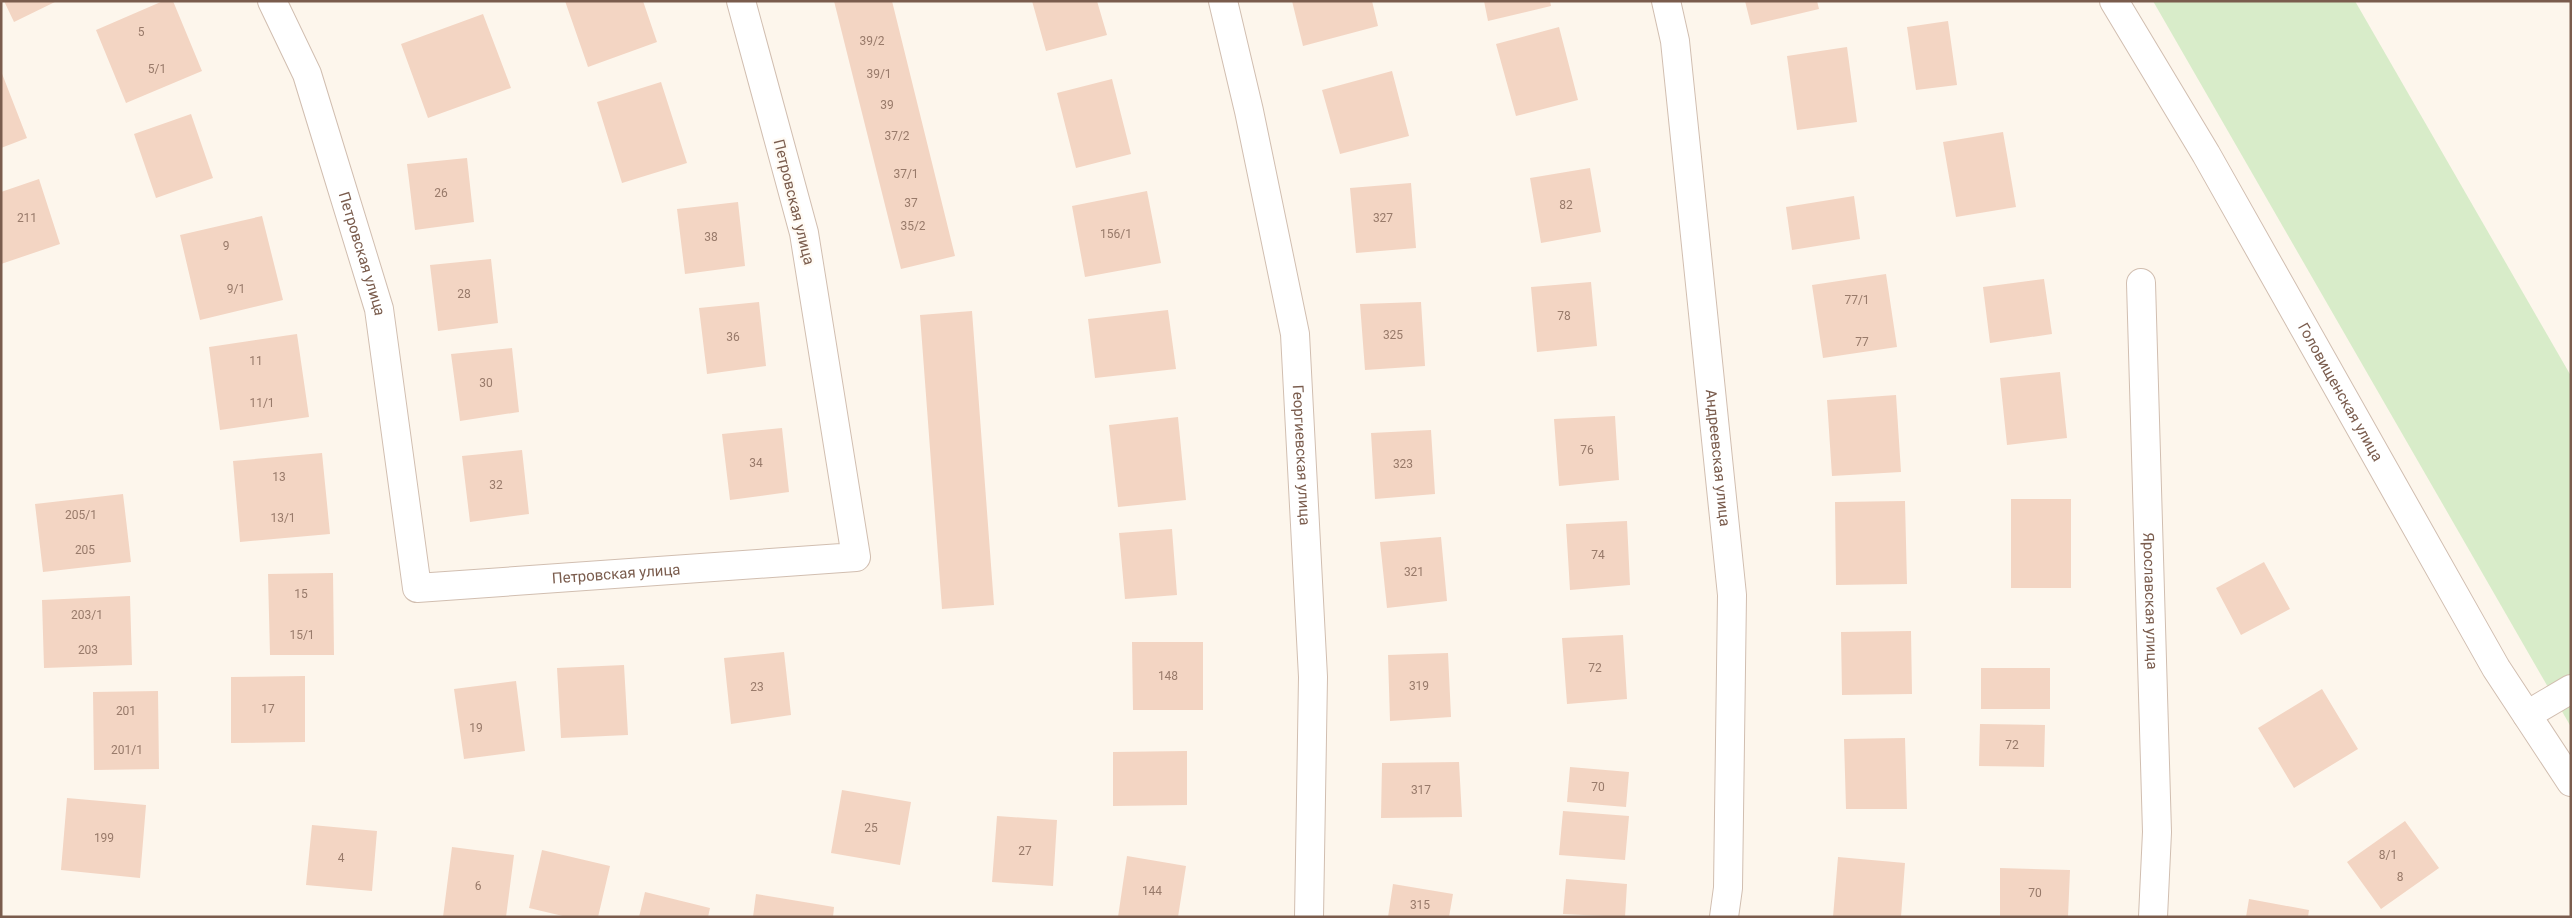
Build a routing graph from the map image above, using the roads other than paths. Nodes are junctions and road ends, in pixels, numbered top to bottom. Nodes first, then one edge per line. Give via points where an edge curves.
1 (272, 1) edge
2 (741, 1) edge
3 (1223, 1) edge
4 (1666, 1) edge
5 (2114, 1) edge
6 (2141, 283) dead end
7 (2571, 689) edge
8 (2527, 715) junction
9 (2571, 782) edge
10 (1309, 917) edge
11 (1724, 917) edge
12 (2153, 917) edge

1 - 2 street, Петровская улица via 307,74 379,309 417,588 856,557 804,233
3 - 10 street, Георгиевская улица via 1295,334 1313,677
4 - 11 street, Андреевская улица via 1675,41 1732,595 1728,888
5 - 8 street, Головищенская улица via 2206,154 2496,668
6 - 12 street, Ярославская улица via 2157,832
7 - 8 street
8 - 9 street, Головищенская улица

